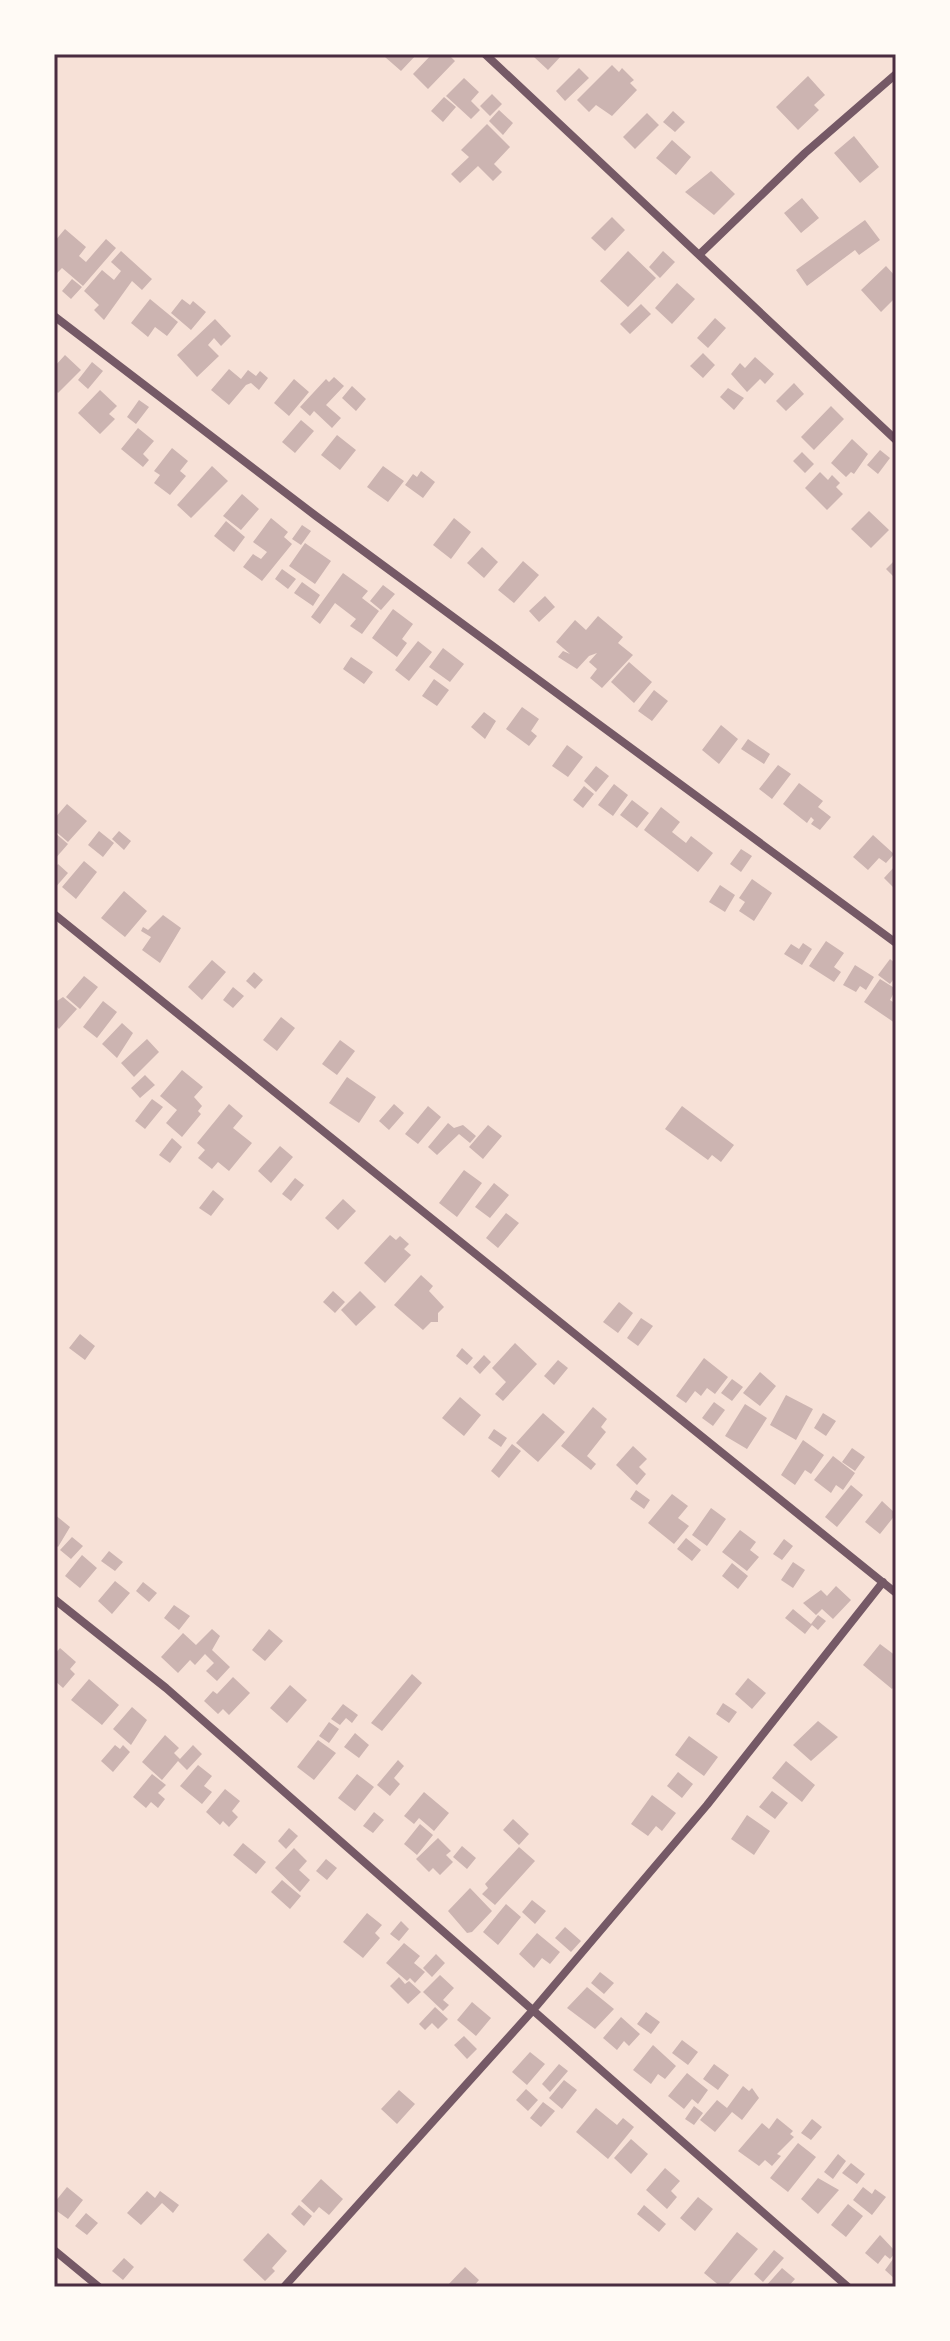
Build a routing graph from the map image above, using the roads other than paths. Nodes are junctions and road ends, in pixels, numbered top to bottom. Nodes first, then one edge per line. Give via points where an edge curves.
1 (485, 54) edge
2 (896, 74) edge
3 (700, 254) junction
4 (54, 316) edge
5 (896, 440) edge
6 (54, 914) edge
7 (896, 943) edge
8 (883, 1582) junction
9 (896, 1593) edge
10 (54, 1599) edge
11 (534, 2009) junction
12 (54, 2250) edge
13 (99, 2287) edge
14 (284, 2287) edge
15 (848, 2287) edge

1 - 3 street
2 - 3 street
3 - 5 street
4 - 7 street
6 - 8 street
8 - 9 street
8 - 11 street via 707,1805
10 - 11 street via 166,1688
11 - 14 street
11 - 15 street
12 - 13 street

